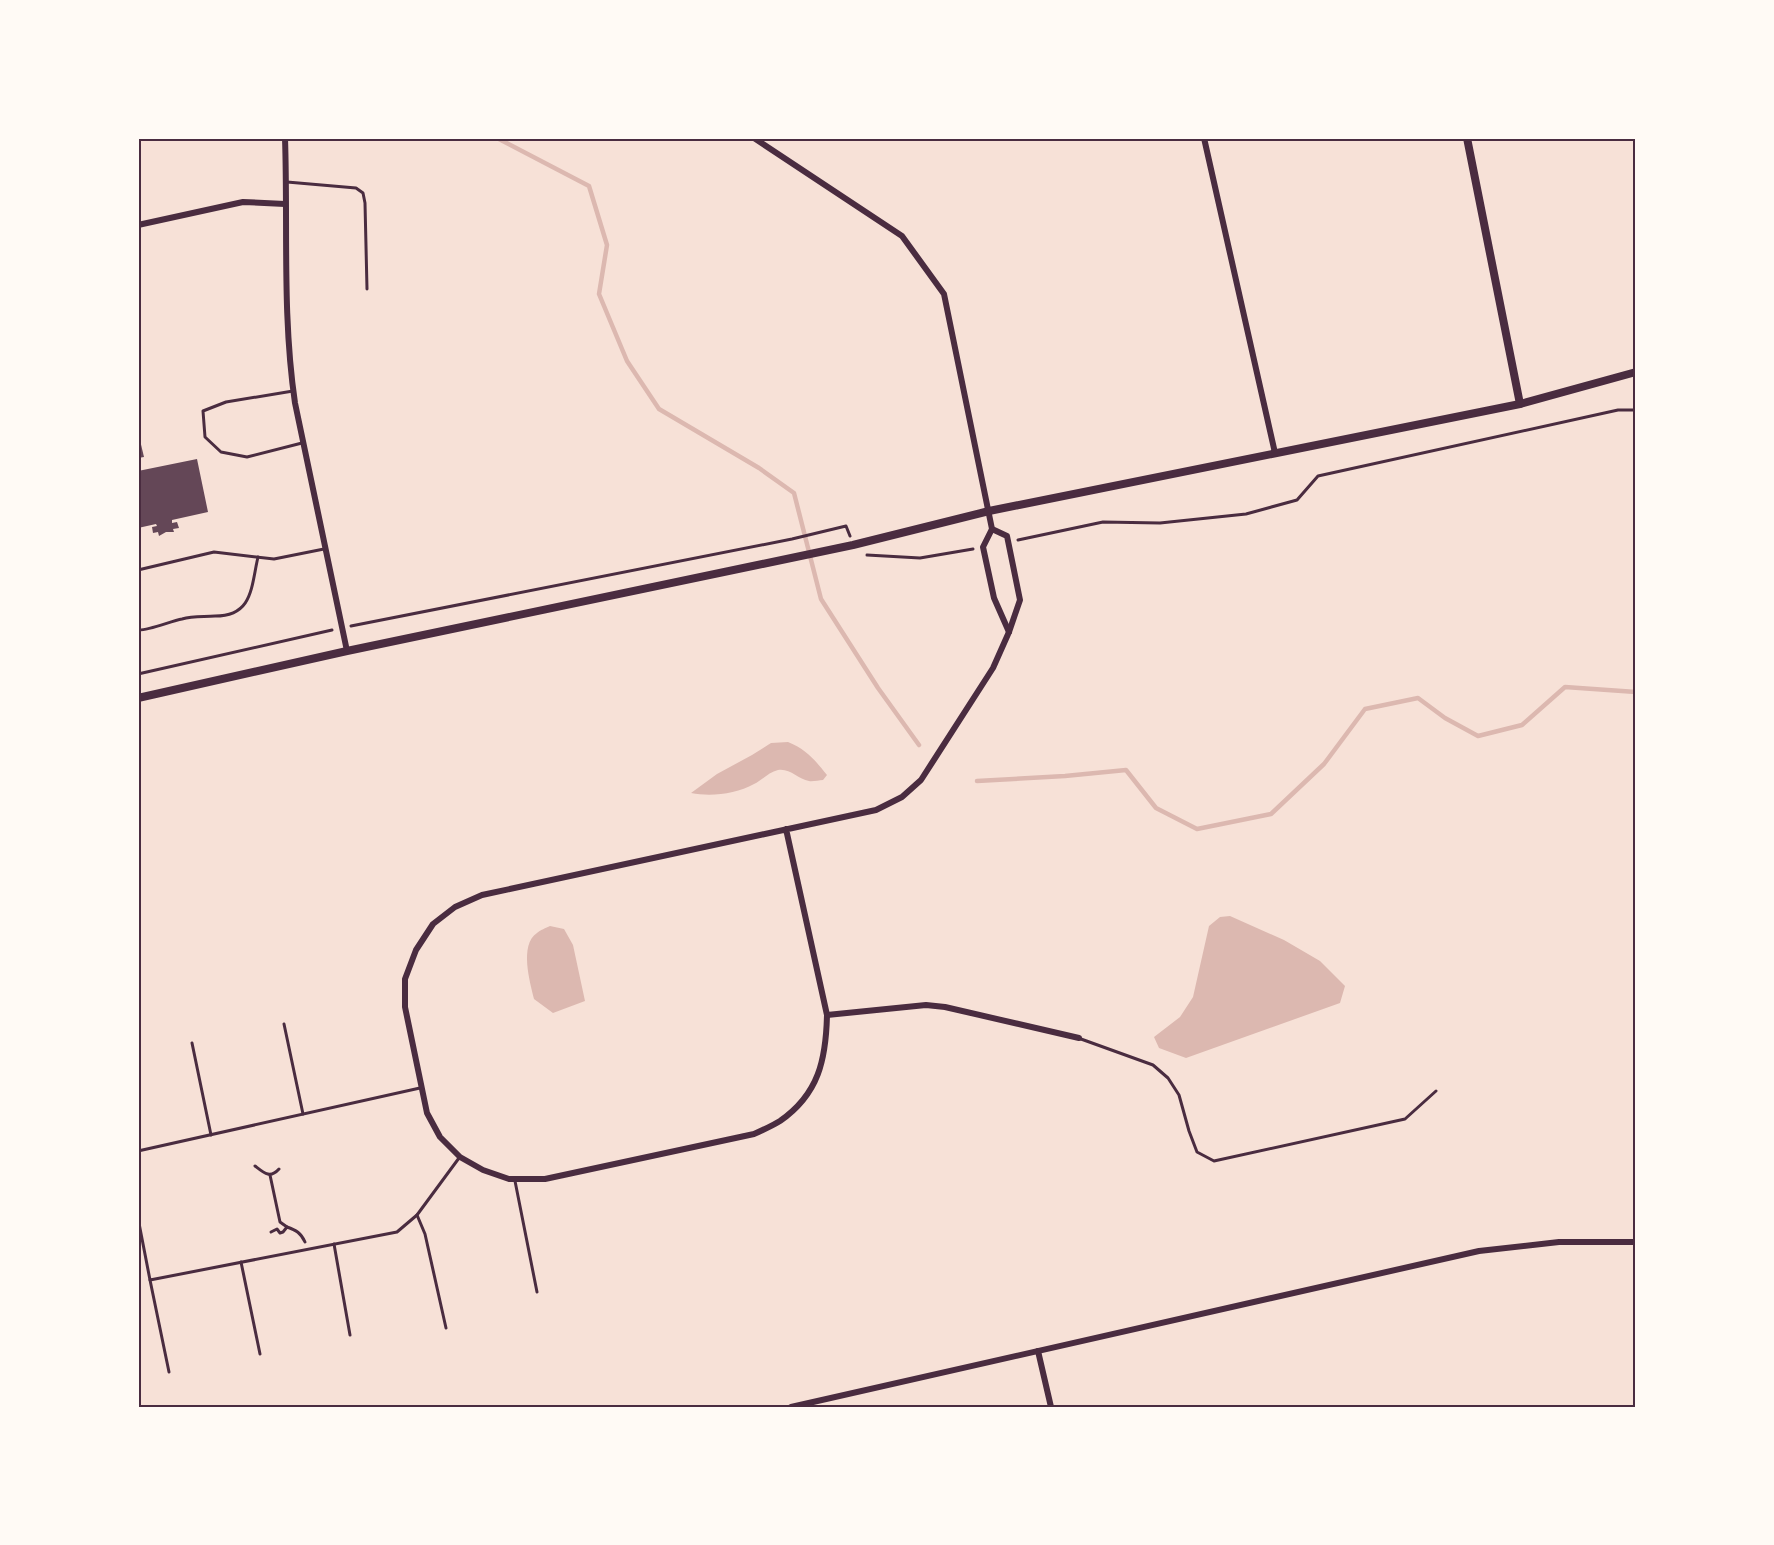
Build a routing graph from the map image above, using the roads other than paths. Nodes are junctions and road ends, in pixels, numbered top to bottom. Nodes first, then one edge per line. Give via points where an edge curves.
1 (285, 138) edge
2 (754, 138) edge
3 (1204, 138) edge
4 (1467, 138) edge
5 (285, 182) junction
6 (285, 204) junction
7 (138, 225) edge
8 (367, 289) dead end
9 (1636, 372) edge
10 (293, 392) junction
11 (1520, 404) junction
12 (303, 442) junction
13 (1275, 453) junction
14 (989, 511) junction
15 (992, 529) junction
16 (325, 548) junction
17 (258, 557) junction
18 (138, 570) edge
19 (138, 630) edge
20 (1009, 632) junction
21 (346, 651) junction
22 (138, 698) edge
23 (786, 830) junction
24 (827, 1015) junction
25 (284, 1024) dead end
26 (1079, 1038) joint
27 (192, 1043) dead end
28 (421, 1087) junction
29 (1436, 1090) dead end
30 (303, 1114) junction
31 (211, 1135) junction
32 (138, 1151) edge
33 (460, 1156) junction
34 (515, 1179) junction
35 (417, 1215) junction
36 (138, 1218) edge
37 (1636, 1242) edge
38 (334, 1244) junction
39 (241, 1262) junction
40 (150, 1280) junction
41 (537, 1292) dead end
42 (446, 1328) dead end
43 (350, 1335) dead end
44 (1038, 1351) junction
45 (260, 1354) dead end
46 (169, 1372) dead end
47 (805, 1406) edge
48 (791, 1407) edge
49 (1051, 1407) edge

1 - 5 street
2 - 14 street via 903,236 944,294
3 - 13 street
4 - 11 street
5 - 6 street
5 - 8 lane via 356,188 363,193
6 - 7 street via 243,202
6 - 10 street
9 - 11 street
10 - 12 street
10 - 12 lane via 226,402 203,411 205,437 221,452 247,457
11 - 13 street
12 - 16 street
13 - 14 street
14 - 15 street
14 - 21 street via 853,545
15 - 20 street via 983,547 994,598
15 - 20 street via 1007,536 1020,600
16 - 17 lane via 274,559
16 - 21 street
17 - 18 lane via 214,552
17 - 19 lane via 243,609 231,615 186,618
20 - 23 street via 993,668 921,780 902,797 876,810
21 - 22 street
23 - 24 street
23 - 28 street via 482,895 455,907 433,924 416,950 405,979 405,1007
24 - 26 street via 926,1005
24 - 34 street via 819,1075 802,1101 780,1121 754,1134 545,1179
25 - 30 lane
26 - 29 lane via 1153,1065 1168,1078 1179,1095 1197,1152 1214,1161 1405,1119
27 - 31 lane
28 - 30 lane
28 - 33 street via 427,1113 440,1137
30 - 31 lane
31 - 32 lane
33 - 34 street via 483,1170
33 - 35 lane
34 - 41 lane
35 - 38 lane via 397,1232
35 - 42 lane via 425,1234
36 - 40 lane
37 - 44 street via 1505,1246
38 - 39 lane
38 - 43 lane
39 - 40 lane
39 - 45 lane
40 - 46 lane
44 - 47 street
44 - 49 street
47 - 48 street

